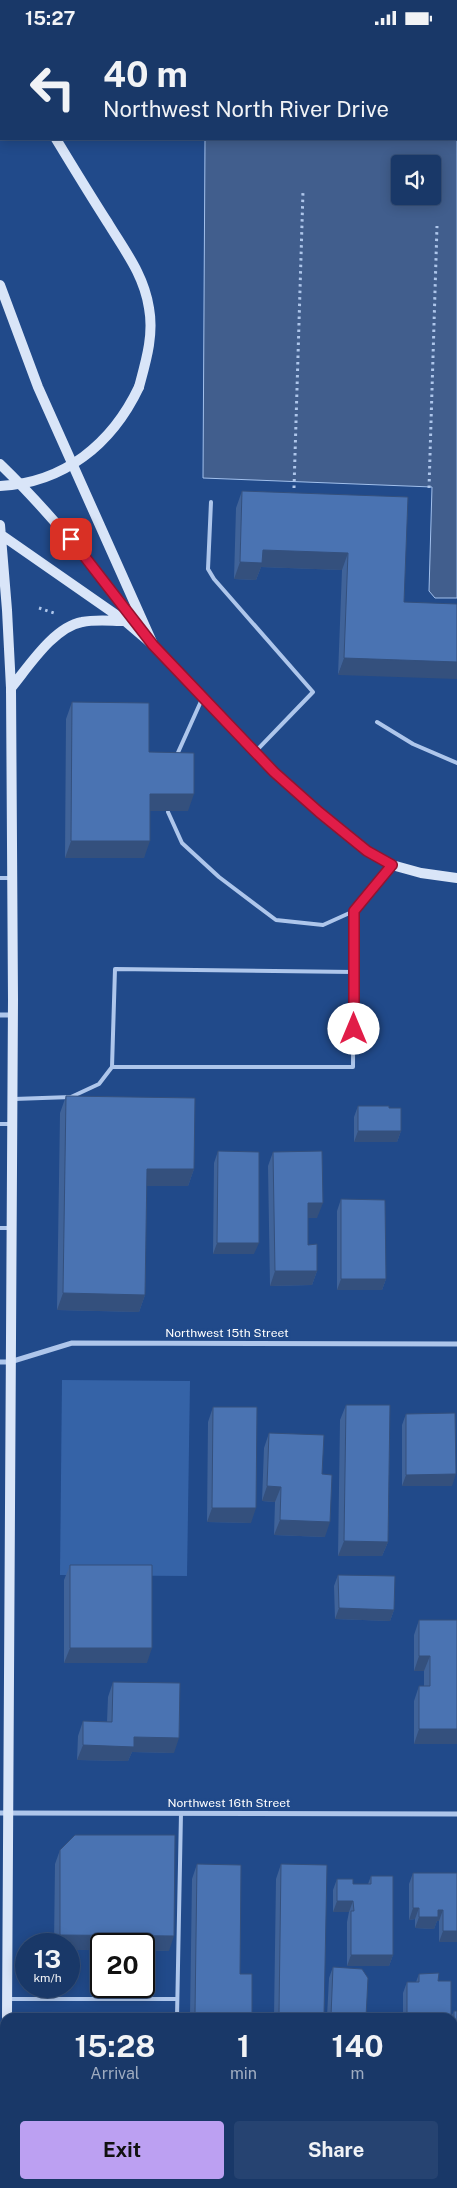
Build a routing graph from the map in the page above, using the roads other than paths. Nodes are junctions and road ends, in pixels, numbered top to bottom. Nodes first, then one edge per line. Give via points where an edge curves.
1 (57, 140) edge
2 (0, 285) edge
3 (0, 464) edge
4 (0, 485) edge
5 (211, 503) dead end
6 (0, 531) edge
7 (125, 621) junction
8 (5, 645) edge
9 (153, 645) junction
10 (11, 688) junction
11 (203, 697) junction
12 (377, 722) dead end
13 (255, 752) junction
14 (173, 762) edge
15 (457, 763) edge
16 (168, 812) edge
17 (392, 865) junction
18 (0, 878) edge
19 (12, 878) junction
20 (457, 878) edge
21 (354, 911) junction
22 (354, 972) junction
23 (0, 1015) edge
24 (13, 1015) junction
25 (112, 1067) junction
26 (12, 1099) junction
27 (0, 1124) edge
28 (12, 1124) junction
29 (0, 1228) edge
30 (11, 1228) junction
31 (457, 1343) edge
32 (5, 1362) edge
33 (5, 1813) edge
34 (181, 1813) junction
35 (457, 1813) edge
36 (7, 1999) junction
37 (177, 1999) junction
38 (7, 2013) edge
39 (177, 2013) edge

1 - 4 main road, bridge via 144,285 150,310 149,349 139,387 115,427 93,451 47,477 17,485
2 - 9 main road via 38,387
3 - 9 main road via 81,550
5 - 13 lane via 208,569 313,692
6 - 7 main road
6 - 8 main road
7 - 9 main road
7 - 10 main road via 82,622 67,626 56,634
8 - 10 main road
9 - 11 main road
10 - 19 main road
11 - 13 main road
11 - 14 lane
12 - 15 lane via 413,744
13 - 17 main road via 319,812 367,851
16 - 21 lane via 182,843 219,877 276,920 323,925
17 - 20 main road
17 - 21 lane
18 - 19 lane
19 - 24 main road
21 - 22 lane
22 - 25 lane via 353,1067
22 - 25 lane via 115,969
23 - 24 street
24 - 26 main road
25 - 26 lane via 99,1084 71,1097
26 - 28 main road
27 - 28 lane
28 - 30 main road
29 - 30 lane
30 - 32 main road
31 - 32 street, Northwest 15th Street via 72,1343
32 - 33 main road
33 - 34 street, Northwest 16th Street
33 - 36 main road
34 - 35 street, Northwest 16th Street
34 - 37 lane
36 - 37 lane
36 - 38 main road
37 - 39 lane

